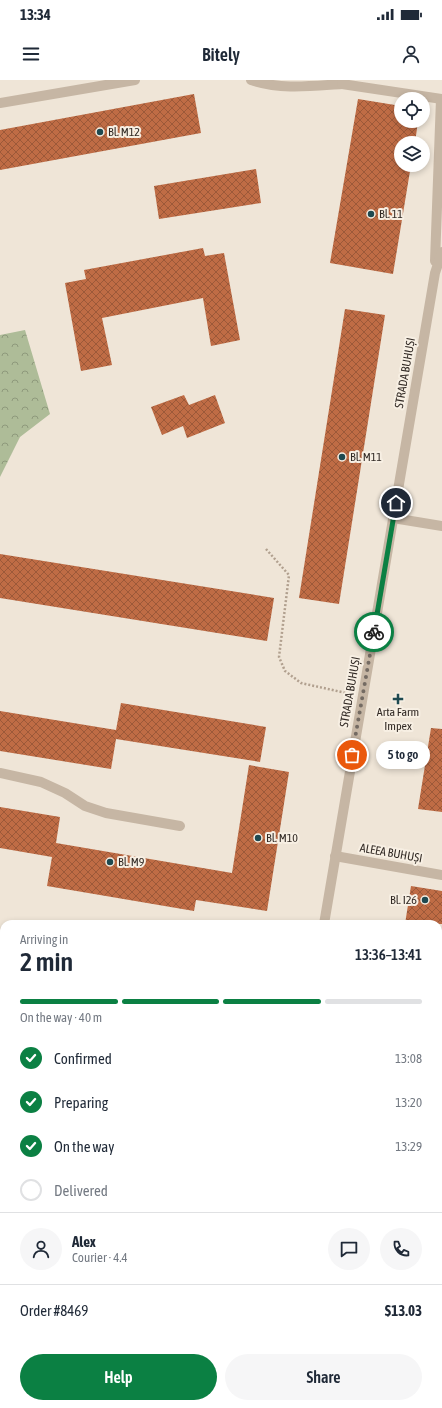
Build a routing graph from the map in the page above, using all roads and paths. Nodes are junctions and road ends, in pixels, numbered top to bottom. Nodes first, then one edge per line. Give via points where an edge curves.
1 (135, 80) edge
2 (251, 80) edge
3 (342, 82) edge
4 (442, 99) edge
5 (0, 103) edge
6 (442, 252) edge
7 (438, 273) edge
8 (393, 518) junction
9 (442, 526) edge
10 (266, 549) dead end
11 (362, 697) junction
12 (0, 773) edge
13 (180, 826) dead end
14 (335, 856) junction
15 (442, 875) edge
16 (325, 920) edge

1 - 5 street
2 - 3 street via 292,87
3 - 4 street
4 - 7 street
6 - 7 street, STRADA BUHUȘI
7 - 8 street, STRADA BUHUȘI
8 - 9 street
8 - 11 street, STRADA BUHUȘI
10 - 11 path via 290,575 279,657 285,671 301,683
11 - 14 street, STRADA BUHUȘI
12 - 13 street via 41,782 85,806 106,814
14 - 15 street, ALEEA BUHUȘI
14 - 16 street, STRADA BUHUȘI

